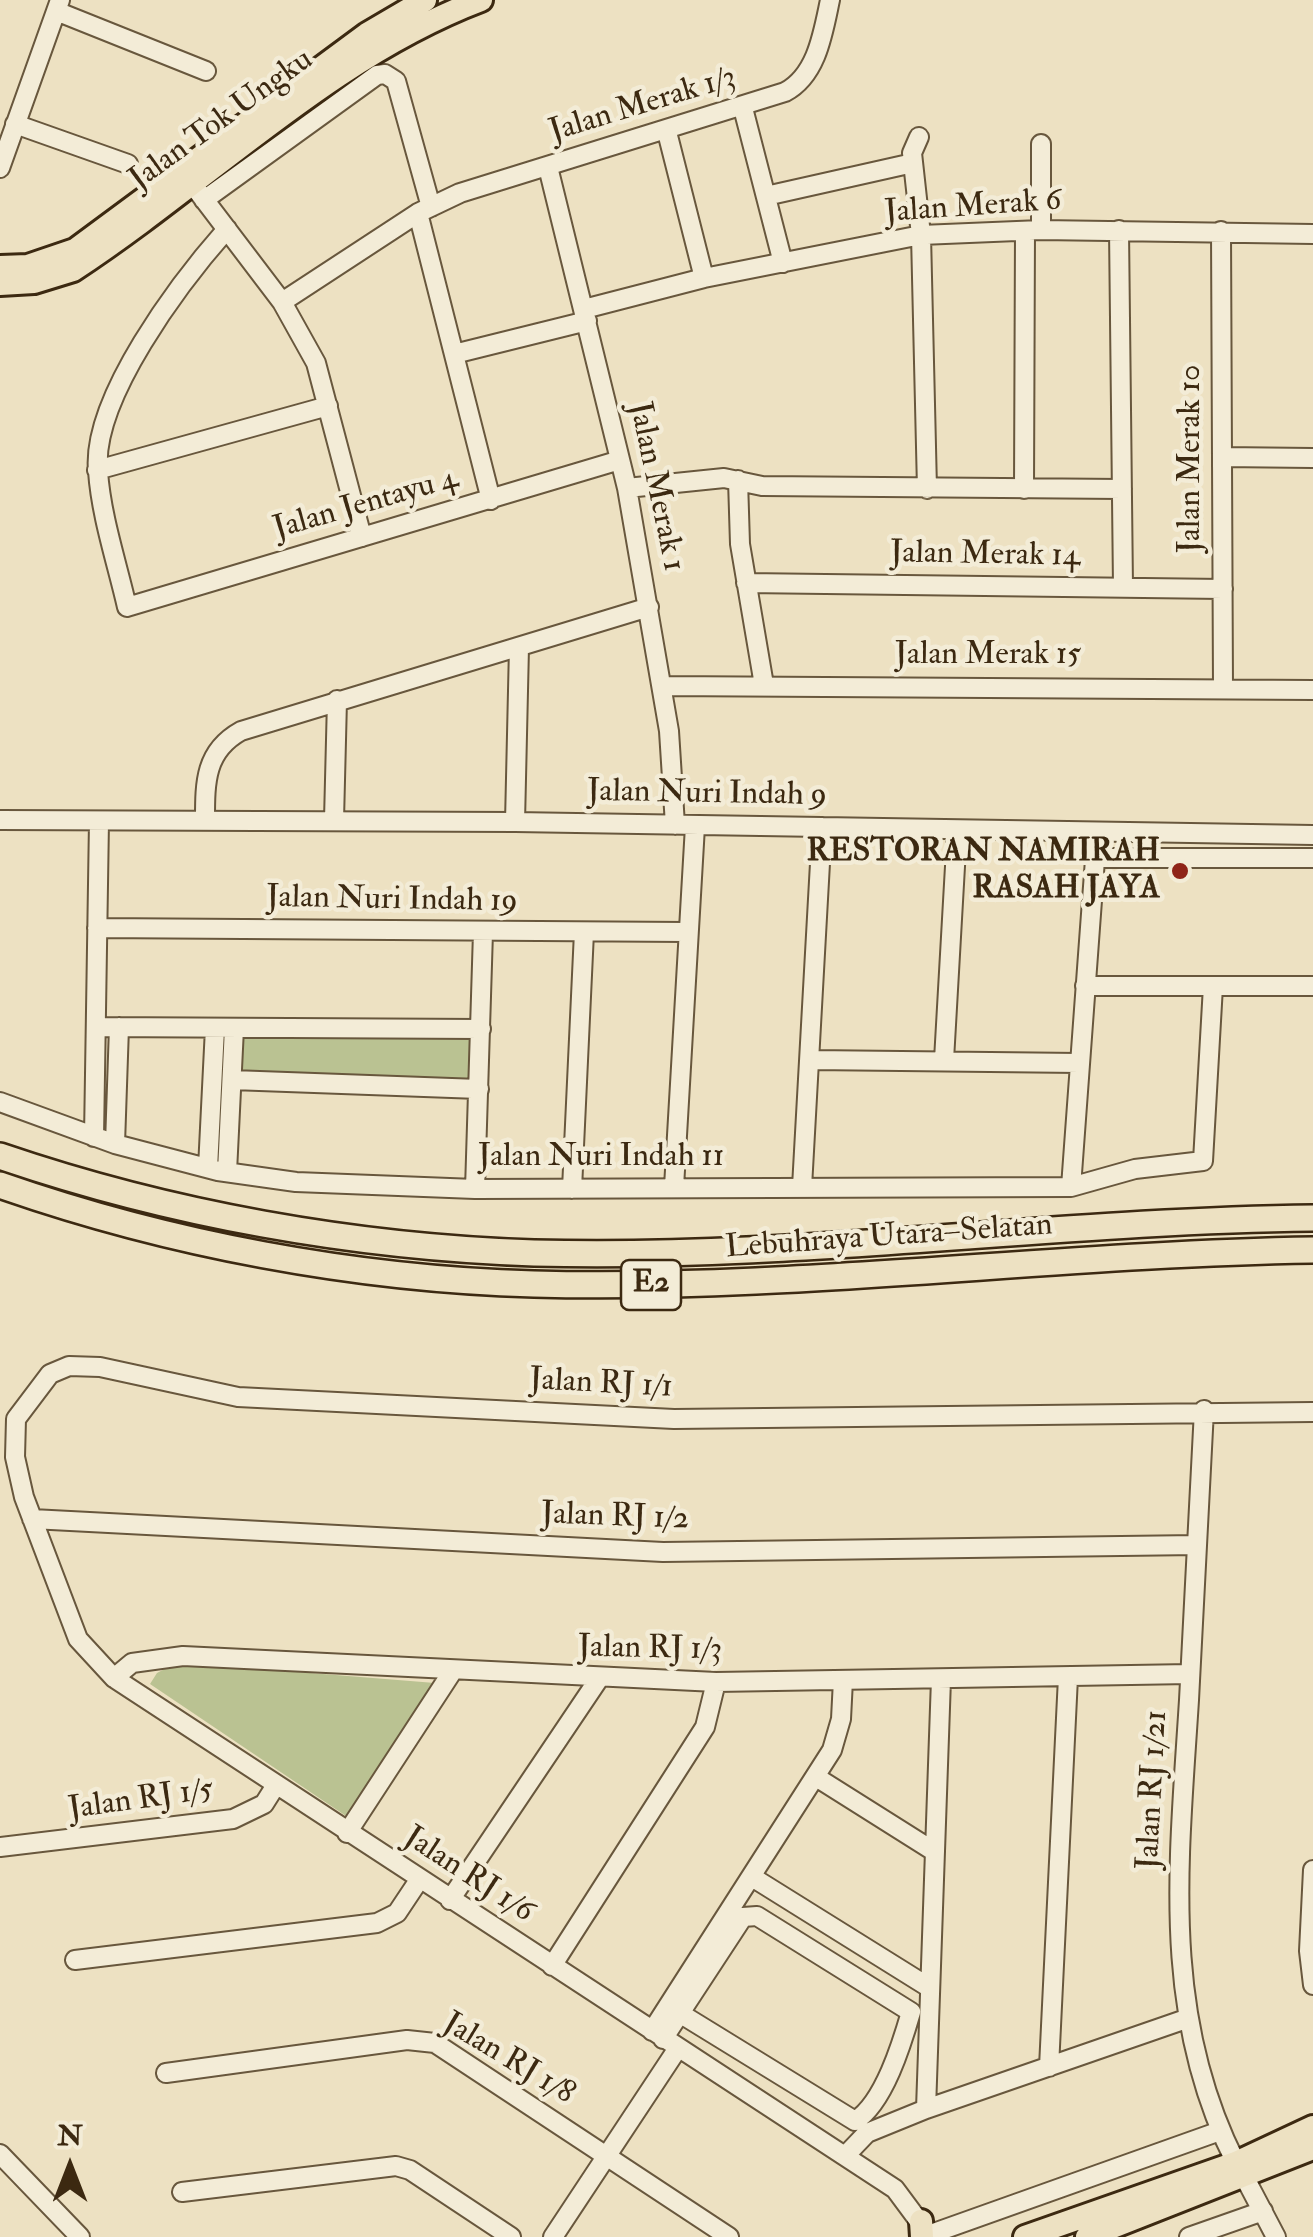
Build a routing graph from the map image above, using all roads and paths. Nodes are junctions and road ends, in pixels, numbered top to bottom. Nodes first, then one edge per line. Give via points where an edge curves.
1 (425, 0) edge
2 (480, 0) edge
3 (830, 0) edge
4 (58, 6) edge
5 (206, 72) dead end
6 (743, 108) junction
7 (16, 124) junction
8 (667, 132) junction
9 (920, 137) dead end
10 (1040, 144) dead end
11 (913, 163) junction
12 (128, 164) dead end
13 (548, 167) junction
14 (0, 168) edge
15 (192, 184) junction
16 (766, 196) junction
17 (424, 210) junction
18 (227, 229) junction
19 (1033, 230) junction
20 (1119, 230) junction
21 (1220, 231) junction
22 (1313, 234) edge
23 (922, 236) junction
24 (784, 262) junction
25 (0, 267) edge
26 (704, 278) junction
27 (0, 284) edge
28 (282, 302) junction
29 (586, 315) junction
30 (454, 354) junction
31 (328, 406) junction
32 (1222, 458) junction
33 (1313, 458) edge
34 (620, 460) junction
35 (97, 470) junction
36 (738, 480) junction
37 (627, 488) junction
38 (927, 489) junction
39 (1024, 489) junction
40 (1122, 489) junction
41 (491, 500) junction
42 (362, 537) junction
43 (746, 583) junction
44 (1123, 587) junction
45 (1222, 588) junction
46 (649, 607) junction
47 (519, 647) junction
48 (662, 686) junction
49 (764, 686) junction
50 (1223, 688) junction
51 (1313, 690) edge
52 (337, 700) junction
53 (204, 819) junction
54 (0, 820) edge
55 (334, 820) junction
56 (99, 821) junction
57 (515, 822) junction
58 (675, 825) junction
59 (695, 826) junction
60 (822, 827) junction
61 (958, 830) junction
62 (1098, 832) junction
63 (1313, 835) edge
64 (1096, 858) junction
65 (1313, 858) edge
66 (97, 928) junction
67 (482, 932) junction
68 (584, 932) junction
69 (686, 932) junction
70 (1085, 986) junction
71 (1213, 986) junction
72 (1313, 986) edge
73 (97, 1027) junction
74 (120, 1027) junction
75 (225, 1028) junction
76 (481, 1030) junction
77 (812, 1060) junction
78 (944, 1060) junction
79 (1078, 1063) junction
80 (232, 1080) junction
81 (479, 1088) junction
82 (0, 1102) edge
83 (94, 1138) junction
84 (115, 1144) junction
85 (0, 1156) edge
86 (218, 1170) junction
87 (0, 1185) edge
88 (674, 1187) junction
89 (1071, 1187) junction
90 (572, 1188) junction
91 (802, 1188) junction
92 (475, 1190) junction
93 (1313, 1218) edge
94 (1313, 1250) edge
95 (1204, 1410) junction
96 (1313, 1412) edge
97 (32, 1519) junction
98 (1197, 1546) junction
99 (452, 1672) junction
100 (1190, 1674) junction
101 (1068, 1677) junction
102 (114, 1678) junction
103 (941, 1679) junction
104 (598, 1680) junction
105 (844, 1680) junction
106 (716, 1682) junction
107 (816, 1776) junction
108 (276, 1785) junction
109 (347, 1833) junction
110 (0, 1847) edge
111 (935, 1852) junction
112 (1313, 1870) edge
113 (752, 1877) junction
114 (418, 1880) junction
115 (450, 1900) junction
116 (75, 1960) dead end
117 (552, 1966) junction
118 (1313, 1985) edge
119 (930, 1988) junction
120 (680, 2014) junction
121 (920, 2014) junction
122 (1186, 2020) junction
123 (664, 2039) junction
124 (1050, 2066) junction
125 (166, 2073) dead end
126 (926, 2109) junction
127 (1313, 2127) edge
128 (857, 2129) junction
129 (1220, 2131) junction
130 (1313, 2148) edge
131 (0, 2154) edge
132 (607, 2156) junction
133 (845, 2156) junction
134 (1240, 2171) junction
135 (182, 2192) dead end
136 (1263, 2211) junction
137 (925, 2233) edge
138 (80, 2237) edge
139 (511, 2237) edge
140 (553, 2237) edge
141 (729, 2237) edge
142 (1025, 2237) edge
143 (1086, 2237) edge
144 (1189, 2237) edge
145 (1276, 2237) edge

1 - 15 main road, Jalan Tok Ungku via 368,34
2 - 15 main road, Jalan Tok Ungku via 373,52
3 - 6 street, Jalan Merak 1/3 via 814,59 798,85
4 - 5 street
4 - 7 street
6 - 8 street, Jalan Merak 1/3
6 - 16 street
7 - 12 street
7 - 14 street
8 - 13 street, Jalan Merak 1/3
8 - 26 street
9 - 11 street
10 - 19 street
11 - 16 street
11 - 23 street
13 - 17 street, Jalan Merak 1/3
13 - 29 street, Jalan Merak 1
15 - 17 street via 385,74 396,81
15 - 18 street
15 - 25 main road, Jalan Tok Ungku via 75,250 28,266
15 - 27 main road, Jalan Tok Ungku via 73,270
16 - 24 street
17 - 28 street, Jalan Merak 1/3
17 - 30 street
18 - 28 street
18 - 35 street via 194,266 110,406
19 - 20 street, Jalan Merak 6
19 - 23 street, Jalan Merak 6
19 - 39 street
20 - 21 street, Jalan Merak 6
20 - 40 street
21 - 22 street, Jalan Merak 6
21 - 32 street, Jalan Merak 10
23 - 24 street, Jalan Merak 6
23 - 38 street
24 - 26 street, Jalan Merak 6
26 - 29 street, Jalan Merak 6
28 - 31 street via 316,364
29 - 30 street, Jalan Merak 6
29 - 34 street, Jalan Merak 1
30 - 41 street
31 - 35 street
31 - 42 street
32 - 33 street
32 - 45 street, Jalan Merak 10
34 - 37 street, Jalan Merak 1
34 - 41 street, Jalan Jentayu 4
35 - 42 street, Jalan Jentayu 4 via 128,607
36 - 37 street
36 - 38 street
36 - 43 street
37 - 46 street, Jalan Merak 1
38 - 39 street
39 - 40 street
40 - 44 street
41 - 42 street, Jalan Jentayu 4
43 - 44 street, Jalan Merak 14
43 - 49 street
44 - 45 street, Jalan Merak 14
45 - 50 street, Jalan Merak 10
46 - 47 street
46 - 48 street, Jalan Merak 1
47 - 52 street
47 - 57 street
48 - 49 street, Jalan Merak 15
48 - 58 street, Jalan Merak 1
49 - 50 street, Jalan Merak 15
50 - 51 street, Jalan Merak 15
52 - 53 street via 241,731 216,751
52 - 55 street
53 - 55 street, Jalan Nuri Indah 9
53 - 56 street, Jalan Nuri Indah 9
54 - 56 street, Jalan Nuri Indah 9
55 - 57 street, Jalan Nuri Indah 9
56 - 66 street
57 - 58 street, Jalan Nuri Indah 9
58 - 59 street, Jalan Nuri Indah 9
59 - 60 street, Jalan Nuri Indah 9
59 - 69 street
60 - 61 street, Jalan Nuri Indah 9
60 - 77 street
61 - 62 street, Jalan Nuri Indah 9
61 - 78 street
62 - 63 street, Jalan Nuri Indah 9
62 - 64 street
64 - 65 street
64 - 70 street
66 - 67 street, Jalan Nuri Indah 19
66 - 73 street
67 - 68 street, Jalan Nuri Indah 19
67 - 76 street
68 - 69 street, Jalan Nuri Indah 19
68 - 90 street
69 - 88 street
70 - 71 street
70 - 79 street
71 - 72 street
71 - 89 street, Jalan Nuri Indah 11 via 1206,1154 1197,1165 1152,1166
73 - 74 street
73 - 83 street
74 - 75 street
74 - 84 street
75 - 76 street
75 - 80 street
75 - 86 street
76 - 81 street
77 - 78 street
77 - 91 street
78 - 79 street
79 - 89 street
80 - 81 street
80 - 86 street
81 - 92 street
82 - 83 street, Jalan Nuri Indah 11
83 - 84 street, Jalan Nuri Indah 11
84 - 86 street, Jalan Nuri Indah 11
85 - 93 highway, Lebuhraya Utara–Selatan / E2 via 258,1223 534,1253 676,1252
86 - 92 street, Jalan Nuri Indah 11 via 296,1182
87 - 94 highway, Lebuhraya Utara–Selatan / E2 via 252,1252 531,1284 663,1285
88 - 90 street, Jalan Nuri Indah 11
88 - 91 street, Jalan Nuri Indah 11
89 - 91 street, Jalan Nuri Indah 11
90 - 92 street, Jalan Nuri Indah 11
95 - 96 street, Jalan RJ 1/1
95 - 97 street, Jalan RJ 1/1 via 674,1419 238,1396 70,1366 50,1374 16,1419 16,1457
95 - 98 street, Jalan RJ 1/21
97 - 98 street, Jalan RJ 1/2 via 663,1552
97 - 102 street, Jalan RJ 1/6 via 78,1638
98 - 100 street, Jalan RJ 1/21
99 - 102 street, Jalan RJ 1/3 via 162,1657 132,1663
99 - 104 street, Jalan RJ 1/3
99 - 109 street
100 - 101 street, Jalan RJ 1/3
100 - 122 street, Jalan RJ 1/21 via 1180,1910
101 - 103 street, Jalan RJ 1/3
101 - 124 street
102 - 108 street, Jalan RJ 1/6
103 - 105 street, Jalan RJ 1/3
103 - 111 street
104 - 106 street, Jalan RJ 1/3
104 - 115 street
105 - 106 street, Jalan RJ 1/3
105 - 107 street via 832,1750
106 - 117 street via 705,1727
107 - 111 street
107 - 113 street
108 - 109 street, Jalan RJ 1/6
108 - 110 street, Jalan RJ 1/5 via 264,1804 233,1819
109 - 114 street, Jalan RJ 1/6
111 - 119 street
112 - 118 street
113 - 119 street
113 - 123 street
114 - 115 street, Jalan RJ 1/6
114 - 116 street via 397,1913 377,1923
115 - 117 street, Jalan RJ 1/6
117 - 123 street, Jalan RJ 1/6
119 - 121 street
120 - 121 street via 749,1915
120 - 123 street
120 - 128 street
121 - 126 street
121 - 128 street
122 - 124 street
122 - 129 street, Jalan RJ 1/21
123 - 132 street
123 - 133 street, Jalan RJ 1/6
124 - 126 street
125 - 132 street, Jalan RJ 1/8 via 421,2040
126 - 128 street
127 - 134 main road
128 - 133 street
129 - 134 street, Jalan RJ 1/21
129 - 137 street
130 - 134 main road
131 - 138 street
132 - 140 street
132 - 141 street, Jalan RJ 1/8
133 - 137 street, Jalan RJ 1/6 via 895,2190
134 - 136 street, Jalan RJ 1/21
134 - 142 main road
134 - 143 main road
135 - 139 street via 396,2166
136 - 144 street
136 - 145 street, Jalan RJ 1/21

